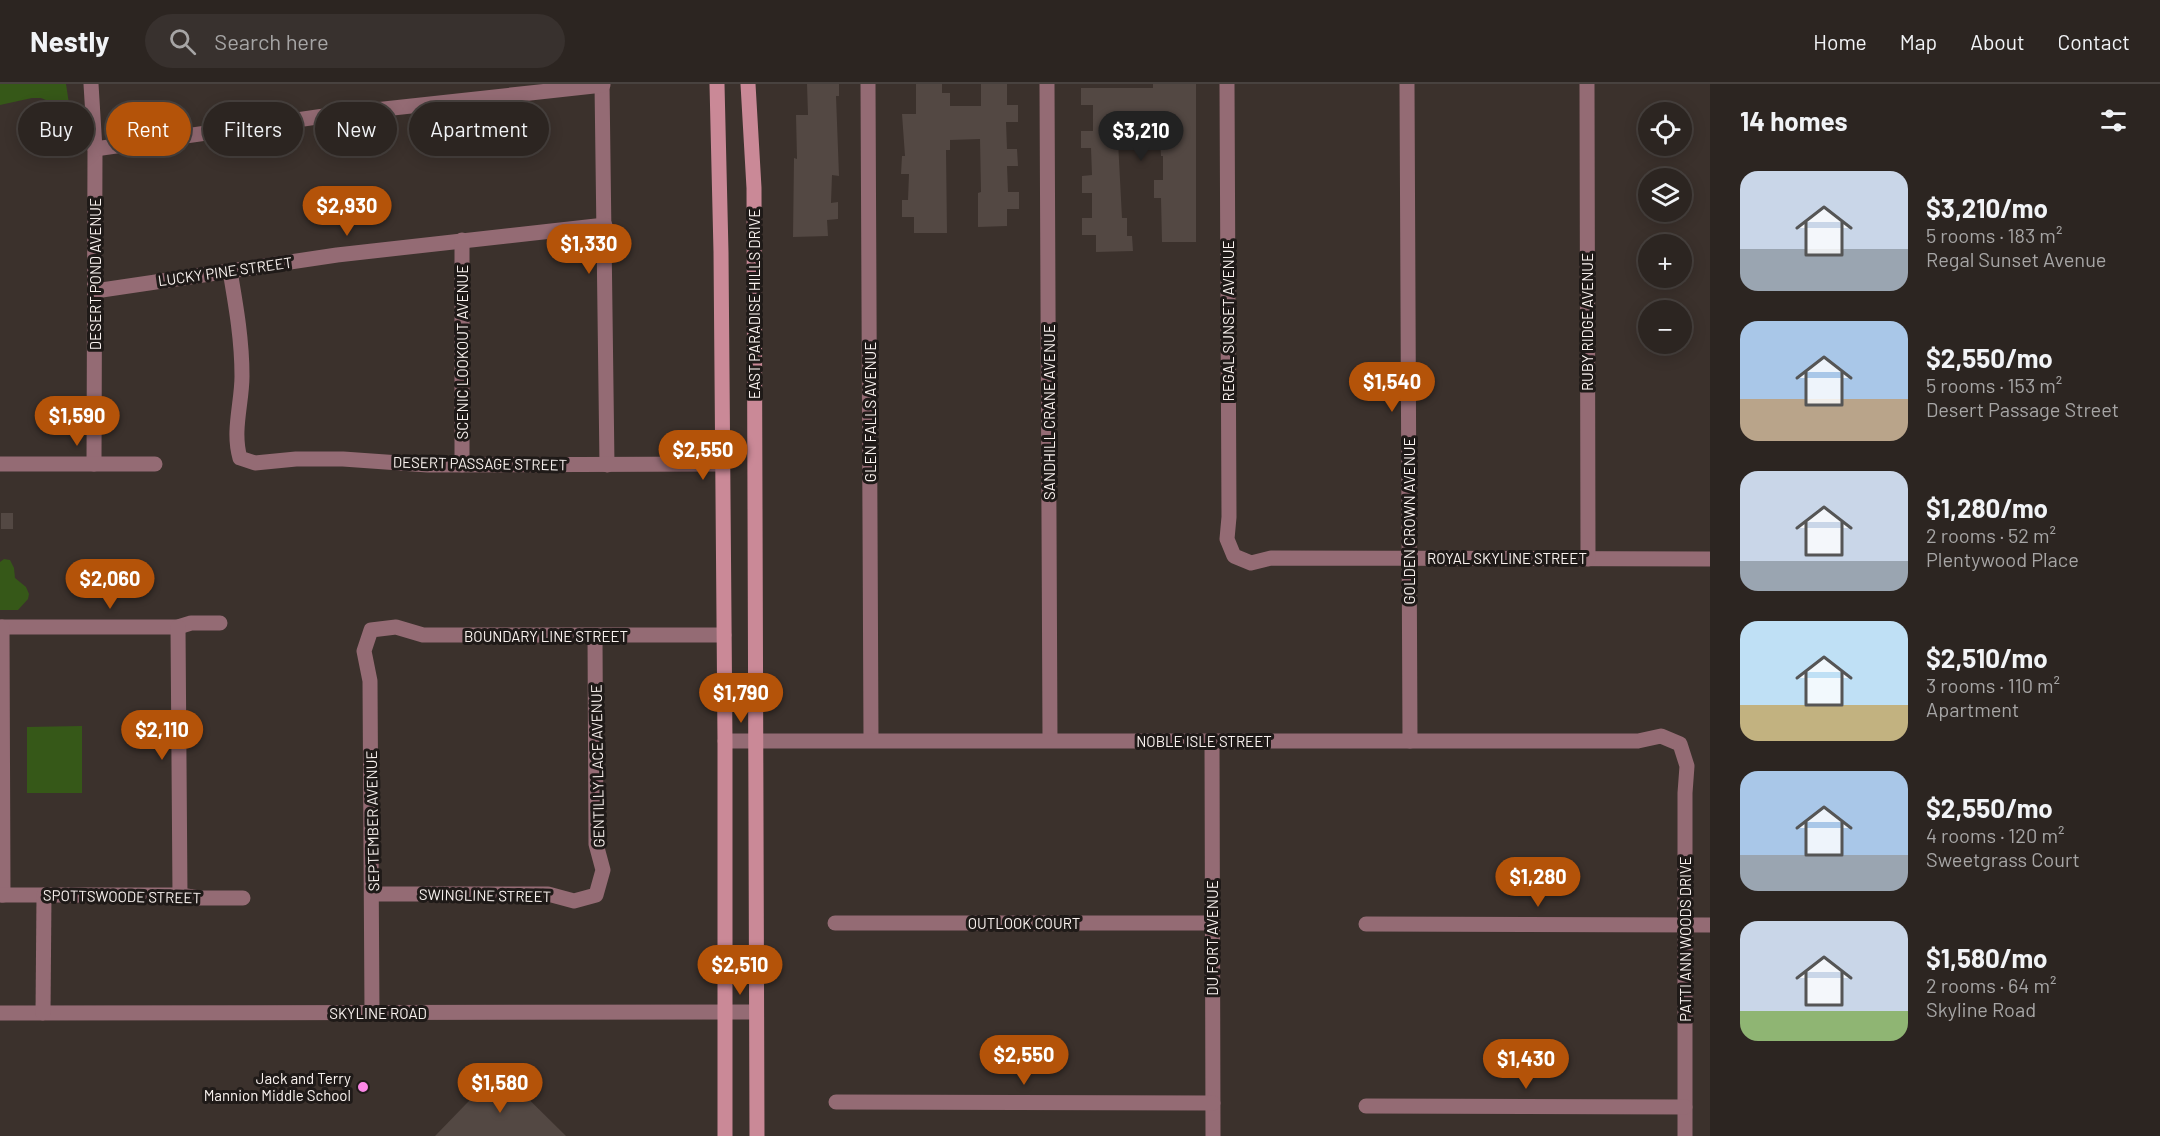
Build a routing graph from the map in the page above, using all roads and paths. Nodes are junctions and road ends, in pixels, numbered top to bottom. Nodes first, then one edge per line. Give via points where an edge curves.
1 (92, 84) edge
2 (717, 84) edge
3 (748, 84) edge
4 (868, 84) edge
5 (1047, 84) edge
6 (1227, 84) edge
7 (1407, 84) edge
8 (1587, 84) edge
9 (602, 85) edge
10 (95, 149) junction
11 (605, 225) junction
12 (462, 240) junction
13 (230, 271) junction
14 (95, 291) junction
15 (0, 464) edge
16 (94, 464) junction
17 (155, 464) dead end
18 (722, 464) junction
19 (462, 465) junction
20 (607, 465) junction
21 (1234, 556) joint
22 (1409, 558) junction
23 (1588, 559) junction
24 (1710, 559) edge
25 (220, 623) dead end
26 (1, 627) edge
27 (178, 627) junction
28 (371, 630) joint
29 (724, 635) junction
30 (595, 636) junction
31 (756, 740) junction
32 (872, 740) junction
33 (1050, 740) junction
34 (725, 741) junction
35 (1212, 741) junction
36 (1410, 741) junction
37 (1680, 744) joint
38 (373, 894) junction
39 (2, 895) edge
40 (44, 895) junction
41 (180, 895) junction
42 (596, 895) joint
43 (243, 898) dead end
44 (835, 923) dead end
45 (1212, 923) junction
46 (1366, 924) dead end
47 (1684, 925) junction
48 (1710, 925) edge
49 (0, 1012) edge
50 (725, 1012) junction
51 (756, 1012) junction
52 (43, 1013) junction
53 (372, 1013) junction
54 (836, 1102) dead end
55 (1213, 1103) junction
56 (1366, 1106) dead end
57 (1685, 1107) junction
58 (725, 1136) edge
59 (757, 1136) edge
60 (1213, 1136) edge
61 (1685, 1136) edge

1 - 10 street, DESERT POND AVENUE
2 - 18 main road
3 - 31 main road, EAST PARADISE HILLS DRIVE via 754,188
4 - 32 street, GLEN FALLS AVENUE
5 - 33 street, SANDHILL CRANE AVENUE
6 - 21 street, REGAL SUNSET AVENUE via 1227,539
7 - 22 street, GOLDEN CROWN AVENUE
8 - 23 street, RUBY RIDGE AVENUE
9 - 10 street via 338,114
9 - 11 street
10 - 14 street, DESERT POND AVENUE
11 - 12 street, LUCKY PINE STREET
11 - 20 street
12 - 13 street, LUCKY PINE STREET
12 - 19 street, SCENIC LOOKOUT AVENUE
13 - 14 street, LUCKY PINE STREET
13 - 19 street, DESERT PASSAGE STREET via 241,347 235,444 240,458 255,463 343,459
14 - 16 street, DESERT POND AVENUE
15 - 16 street
16 - 17 street
18 - 20 street, DESERT PASSAGE STREET
18 - 29 main road
19 - 20 street, DESERT PASSAGE STREET
21 - 22 street, ROYAL SKYLINE STREET via 1251,563 1271,558
22 - 23 street, ROYAL SKYLINE STREET
22 - 36 street, GOLDEN CROWN AVENUE
23 - 24 street, ROYAL SKYLINE STREET
25 - 27 street
26 - 27 street
26 - 39 street
27 - 41 street
28 - 30 street, BOUNDARY LINE STREET via 396,627 423,635
28 - 38 street, SEPTEMBER AVENUE via 364,651 370,681
29 - 30 street, BOUNDARY LINE STREET
29 - 34 main road
30 - 42 street, GENTILLY LACE AVENUE via 596,844 603,870
31 - 32 street, NOBLE ISLE STREET
31 - 34 street, NOBLE ISLE STREET
31 - 51 main road, EAST PARADISE HILLS DRIVE
32 - 33 street, NOBLE ISLE STREET
33 - 35 street, NOBLE ISLE STREET
34 - 50 main road
35 - 36 street, NOBLE ISLE STREET
35 - 45 street, DU FORT AVENUE
36 - 37 street, NOBLE ISLE STREET via 1638,741 1661,736
37 - 47 street, PATTI ANN WOODS DRIVE via 1688,766
38 - 42 street, SWINGLINE STREET via 548,894 574,901
38 - 53 street, SEPTEMBER AVENUE
39 - 40 street, SPOTTSWOODE STREET
40 - 41 street, SPOTTSWOODE STREET
40 - 52 street
41 - 43 street, SPOTTSWOODE STREET
44 - 45 street, OUTLOOK COURT
45 - 55 street, DU FORT AVENUE
46 - 47 street
47 - 48 street
47 - 57 street, PATTI ANN WOODS DRIVE
49 - 52 street, SKYLINE ROAD
50 - 51 street, SKYLINE ROAD
50 - 53 street, SKYLINE ROAD
50 - 58 main road
51 - 59 main road, EAST PARADISE HILLS DRIVE
52 - 53 street, SKYLINE ROAD
54 - 55 street
55 - 60 street, DU FORT AVENUE
56 - 57 street
57 - 61 street, PATTI ANN WOODS DRIVE

